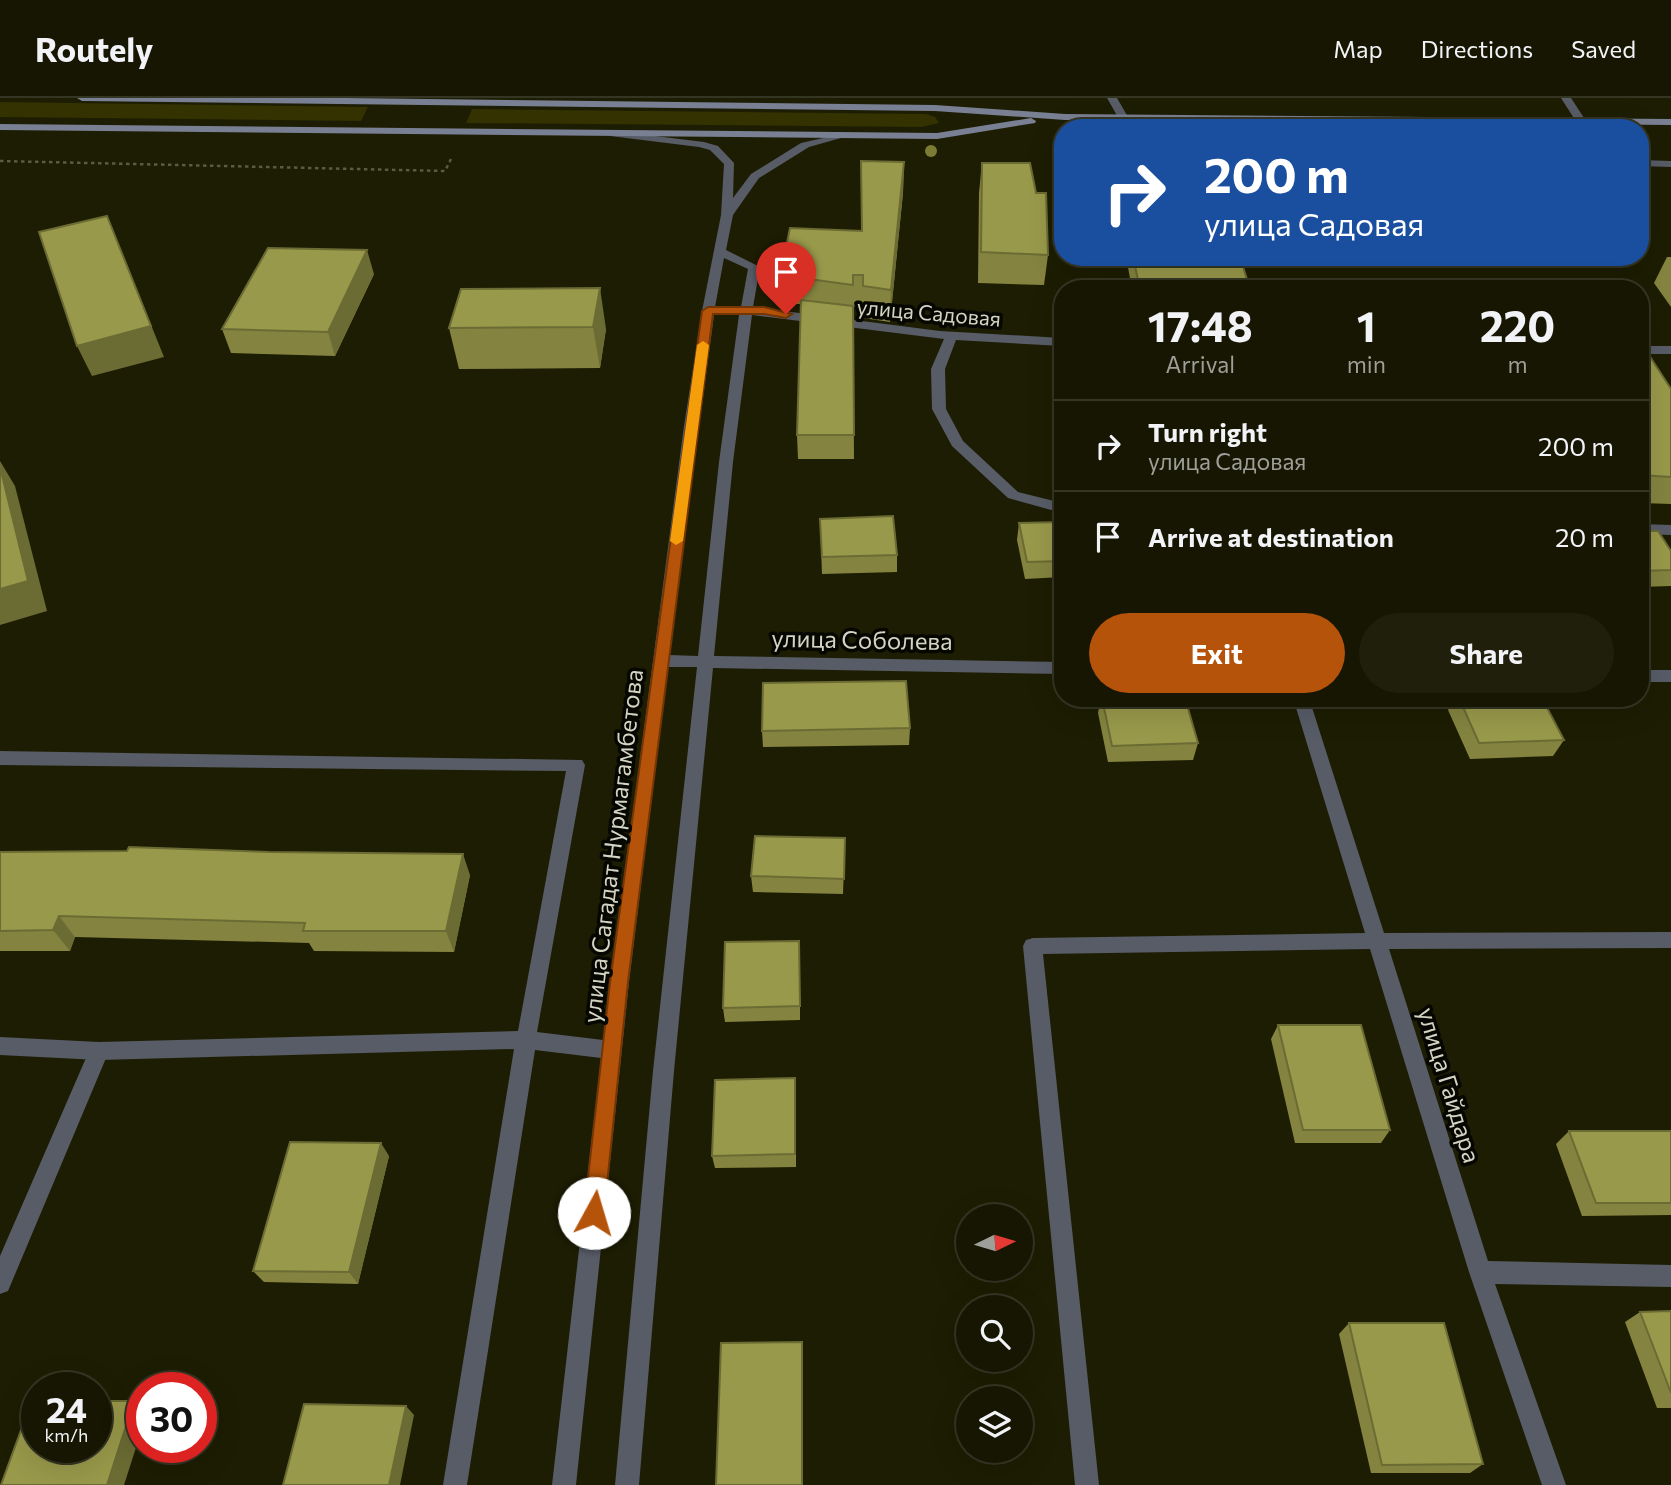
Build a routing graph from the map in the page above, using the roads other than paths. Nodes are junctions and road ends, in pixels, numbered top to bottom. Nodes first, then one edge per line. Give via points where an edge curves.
1 (82, 98) edge
2 (1112, 98) edge
3 (1566, 98) edge
4 (225, 99) edge
5 (935, 108) junction
6 (415, 114) edge
7 (1065, 117) junction
8 (1123, 117) junction
9 (1352, 119) edge
10 (1580, 119) edge
11 (1649, 122) edge
12 (1671, 122) edge
13 (0, 127) edge
14 (607, 134) junction
15 (836, 136) junction
16 (937, 136) junction
17 (1649, 163) edge
18 (1671, 164) edge
19 (727, 215) junction
20 (720, 252) junction
21 (708, 311) junction
22 (747, 311) junction
23 (952, 335) junction
24 (1054, 341) edge
25 (1649, 350) edge
26 (1671, 350) edge
27 (1054, 507) edge
28 (1649, 529) edge
29 (1671, 530) edge
30 (661, 661) junction
31 (705, 661) junction
32 (1054, 668) edge
33 (1649, 676) edge
34 (1671, 676) edge
35 (1304, 707) edge
36 (0, 758) edge
37 (1671, 940) edge
38 (1379, 943) junction
39 (526, 1040) junction
40 (0, 1046) edge
41 (99, 1051) junction
42 (611, 1051) junction
43 (1480, 1272) junction
44 (1671, 1276) edge
45 (0, 1283) edge
46 (455, 1485) edge
47 (564, 1485) edge
48 (627, 1485) edge
49 (1087, 1485) edge
50 (1554, 1485) edge

1 - 4 main road
2 - 8 street
3 - 10 street
4 - 6 main road
5 - 6 main road
5 - 7 main road
5 - 16 main road via 953,120 951,129
6 - 13 main road
6 - 14 main road
7 - 8 main road
7 - 16 main road
8 - 9 main road
11 - 12 main road
14 - 15 main road
14 - 19 street, улица Сагадат Нурмагамбетова via 714,148 729,163
15 - 16 main road
15 - 19 street, улица Сагадат Нурмагамбетова via 805,145 755,176
17 - 18 street
19 - 20 street, улица Сагадат Нурмагамбетова
20 - 21 street, улица Сагадат Нурмагамбетова
20 - 22 street via 754,267
21 - 22 street, улица Садовая
21 - 30 street, улица Сагадат Нурмагамбетова
22 - 23 street, улица Садовая
22 - 31 street
23 - 24 street, улица Садовая
23 - 27 street via 938,369 939,409 957,443 1013,495
25 - 26 street
28 - 29 street
30 - 31 street, улица Соболева
30 - 42 street, улица Сагадат Нурмагамбетова
31 - 32 street, улица Соболева
31 - 48 street via 655,1149
33 - 34 street
35 - 38 street, улица Гайдара
36 - 39 street via 576,765
37 - 38 street
38 - 43 street, улица Гайдара
38 - 49 street via 1033,946
39 - 41 street
39 - 42 street
39 - 46 street
40 - 41 street
41 - 45 street
42 - 47 street, улица Сагадат Нурмагамбетова
43 - 44 street
43 - 50 street, улица Гайдара

